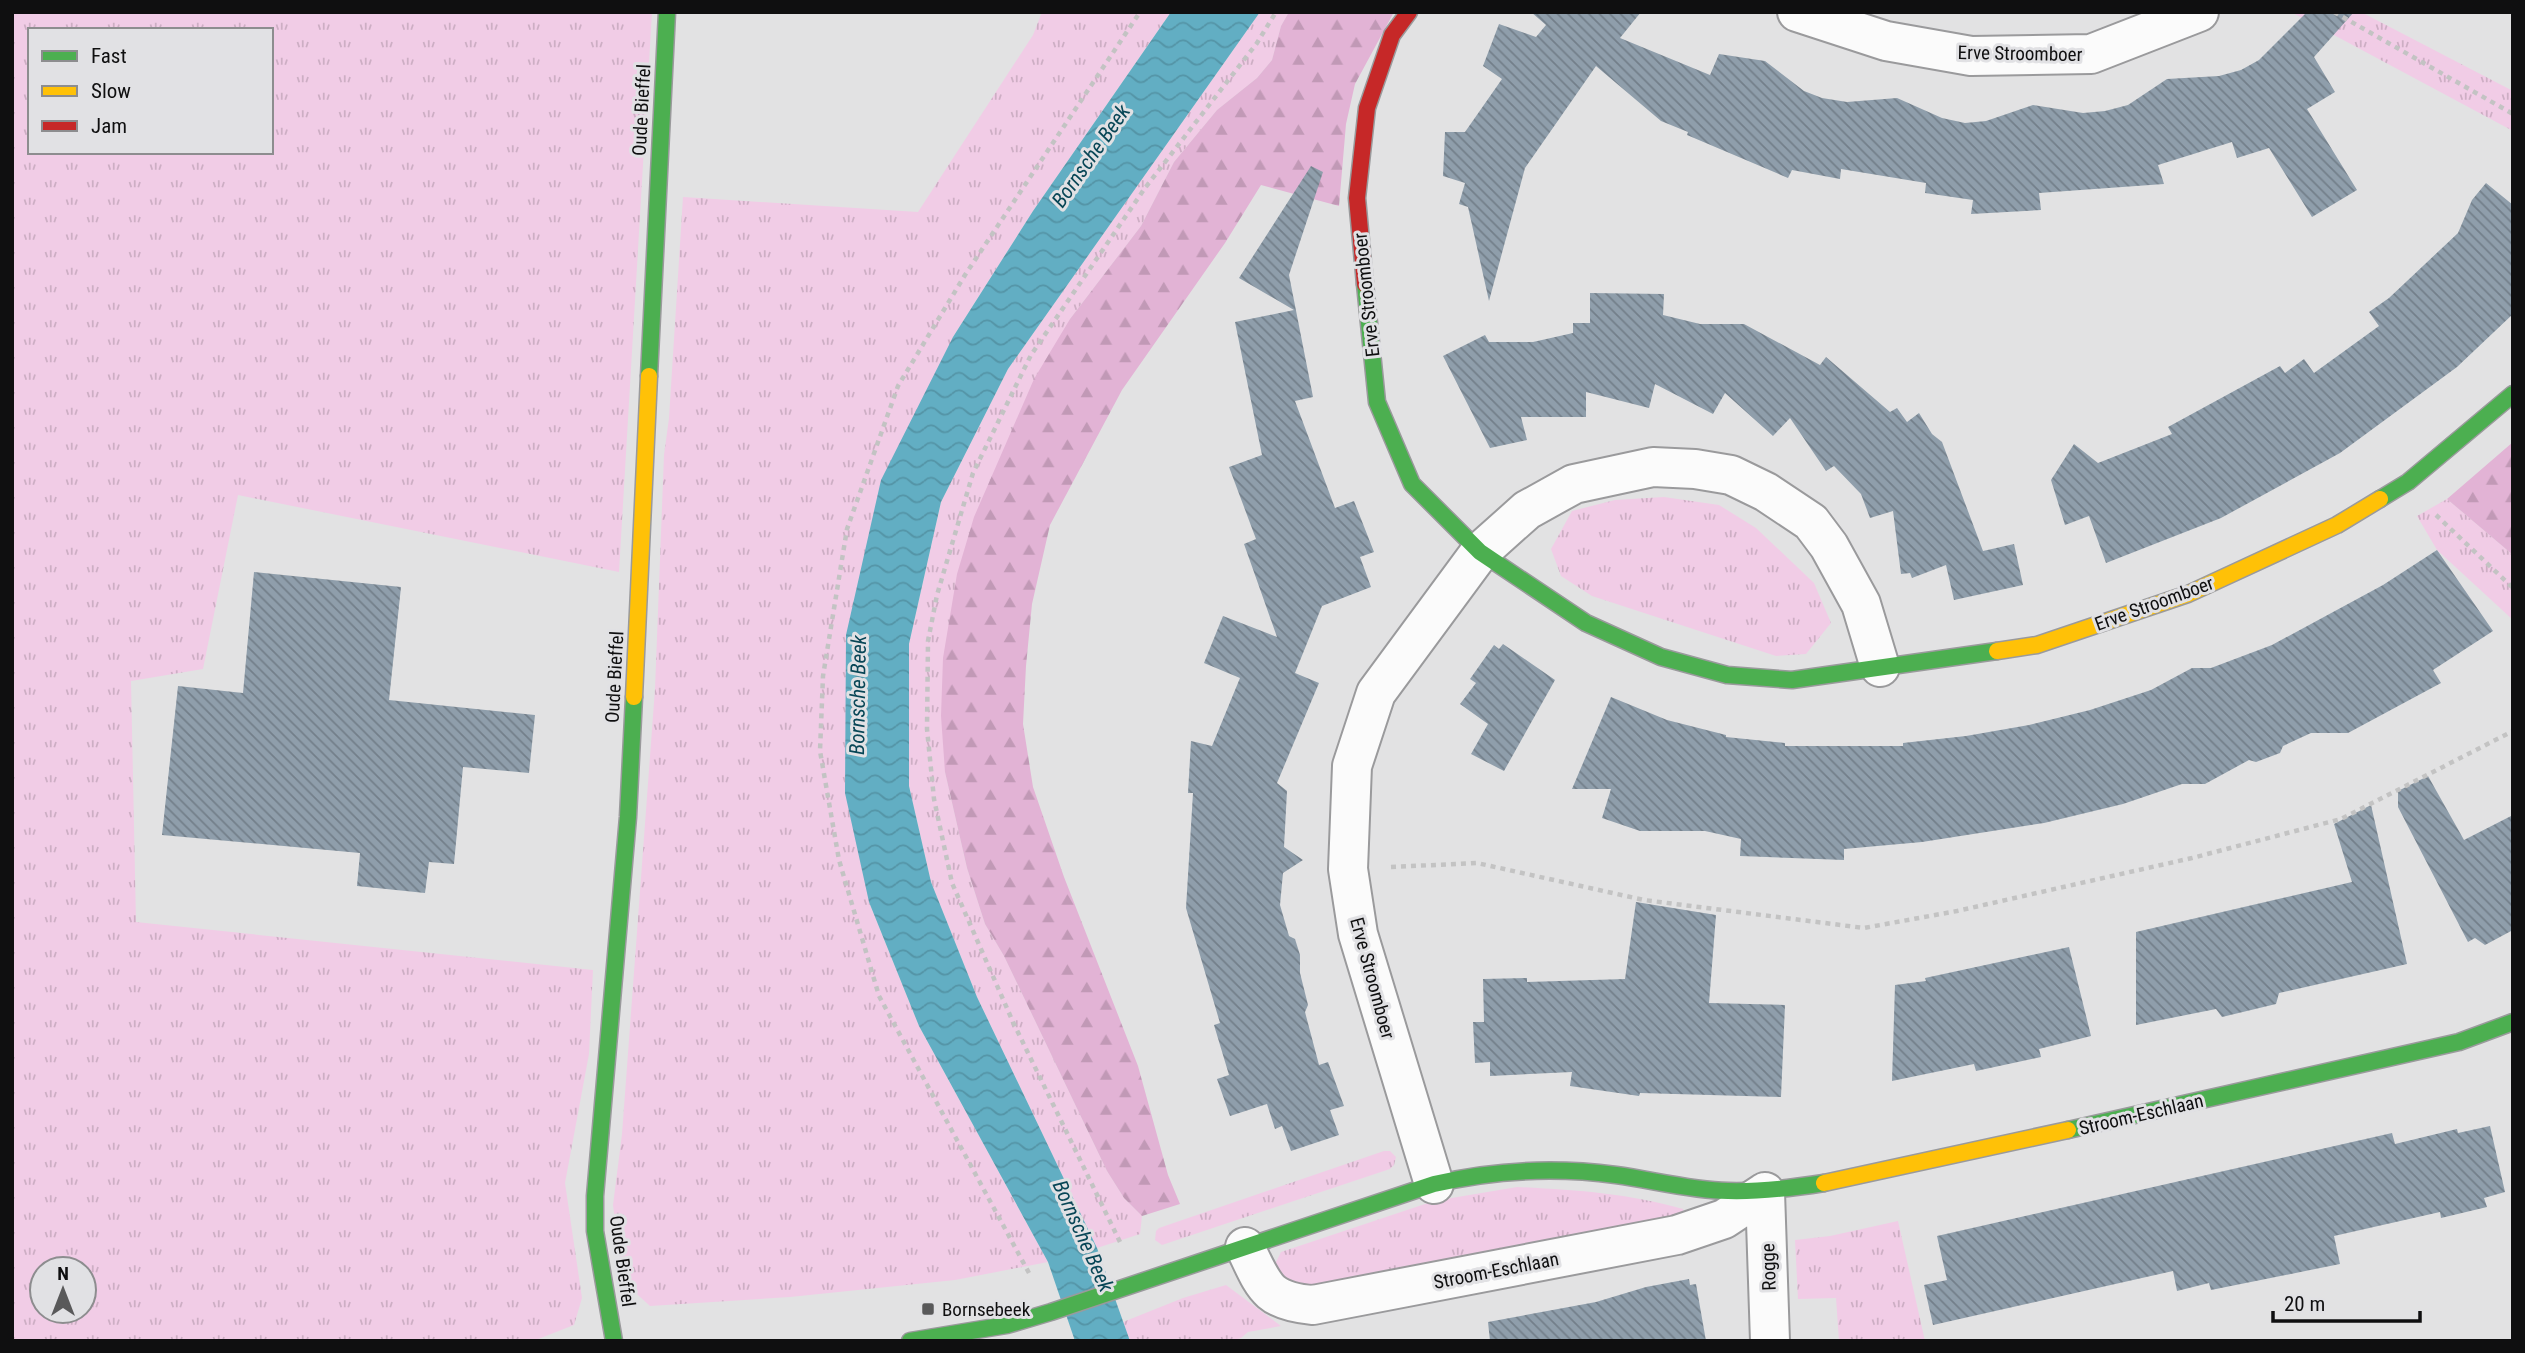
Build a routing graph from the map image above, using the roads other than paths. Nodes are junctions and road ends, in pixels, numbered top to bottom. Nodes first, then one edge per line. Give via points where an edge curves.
1 (667, 12) edge
2 (1409, 12) edge
3 (1797, 12) edge
4 (2199, 12) edge
5 (2513, 394) edge
6 (1480, 552) junction
7 (1880, 667) junction
8 (2513, 1022) edge
9 (1434, 1184) junction
10 (1765, 1192) junction
11 (1245, 1247) junction
12 (614, 1341) edge
13 (910, 1341) edge
14 (1770, 1341) edge

1 - 12 street, Oude Bieffel via 628,817 595,1196 595,1231
2 - 6 street, Erve Stroomboer via 1392,34 1367,108 1357,198 1377,402 1412,484
3 - 4 street, Erve Stroomboer via 1886,41 1971,56 2091,54
5 - 7 street, Erve Stroomboer via 2409,482 2337,525 2188,594 2037,645
6 - 7 street, Erve Stroomboer via 1586,623 1674,660 1727,676 1792,680
6 - 7 street, Erve Stroomboer via 1527,510 1574,484 1653,467 1731,475 1811,522 1861,604
6 - 9 street, Erve Stroomboer via 1376,693 1352,766 1348,869 1357,934
8 - 10 street, Stroom-Eschlaan via 2459,1042 1842,1181
9 - 10 street, Stroom-Eschlaan via 1518,1169 1599,1173 1710,1191
9 - 11 street, Stroom-Eschlaan
10 - 11 street, Stroom-Eschlaan via 1724,1219 1677,1235 1313,1305 1287,1303 1263,1284
10 - 14 street, Rogge
11 - 13 street, Stroom-Eschlaan via 1007,1325

